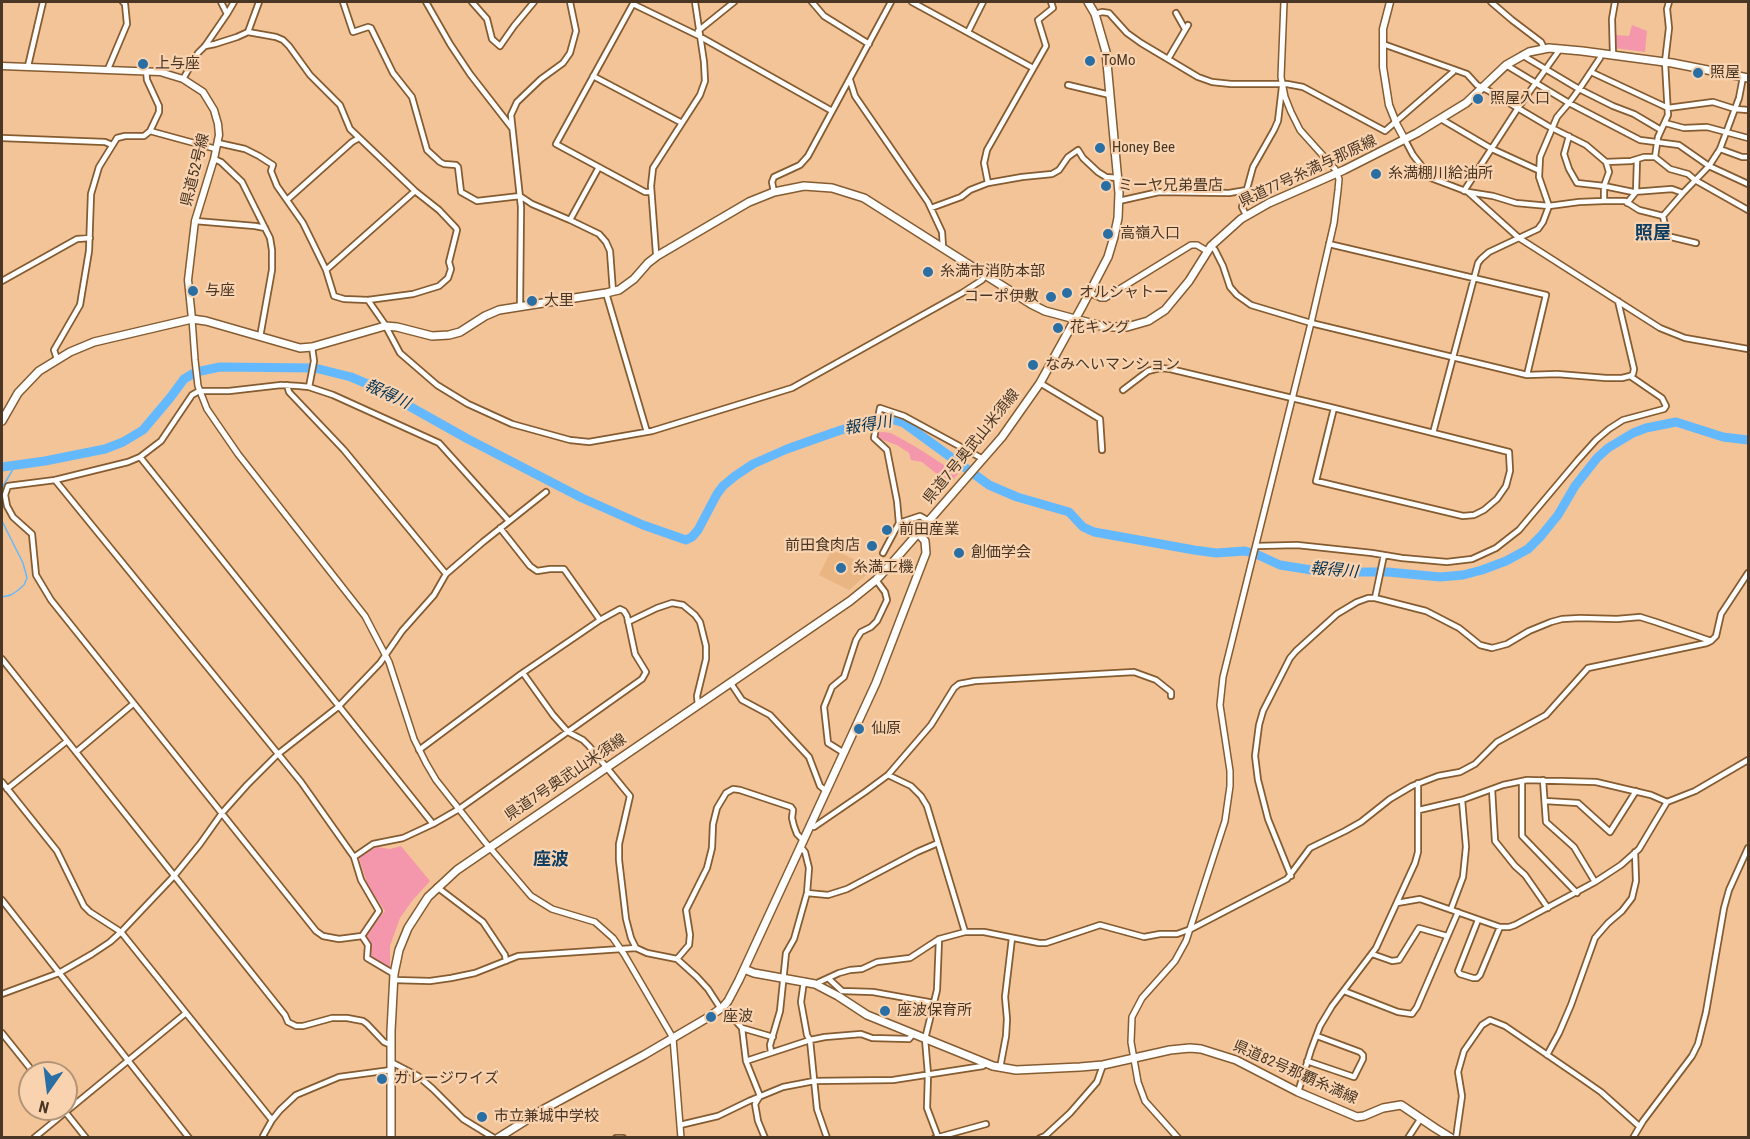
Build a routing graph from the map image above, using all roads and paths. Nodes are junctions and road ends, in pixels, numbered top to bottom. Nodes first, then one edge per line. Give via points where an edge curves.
1 (43, 2) edge
2 (123, 2) edge
3 (221, 2) edge
4 (234, 2) edge
5 (259, 2) edge
6 (343, 2) edge
7 (426, 2) edge
8 (472, 2) edge
9 (534, 2) edge
10 (570, 2) edge
11 (695, 2) edge
12 (734, 2) edge
13 (812, 2) edge
14 (891, 2) edge
15 (912, 2) edge
16 (983, 2) edge
17 (1051, 2) edge
18 (1089, 2) edge
19 (1284, 2) edge
20 (1390, 2) edge
21 (1491, 2) edge
22 (1615, 2) edge
23 (1669, 2) edge
24 (634, 3) edge
25 (1176, 12) dead end
26 (227, 14) junction
27 (1095, 14) junction
28 (248, 32) junction
29 (968, 32) junction
30 (699, 34) junction
31 (868, 44) junction
32 (1383, 44) junction
33 (205, 46) junction
34 (1544, 48) junction
35 (1561, 49) junction
36 (1601, 53) junction
37 (1522, 55) junction
38 (1612, 55) junction
39 (1168, 59) junction
40 (1665, 62) junction
41 (1506, 65) junction
42 (2, 66) edge
43 (28, 66) junction
44 (1033, 68) junction
45 (108, 69) junction
46 (1453, 69) junction
47 (146, 70) junction
48 (1545, 70) junction
49 (1591, 72) junction
50 (593, 76) junction
51 (1746, 78) edge
52 (183, 79) junction
53 (850, 80) junction
54 (1536, 83) junction
55 (1282, 84) junction
56 (1068, 85) dead end
57 (1482, 87) junction
58 (1579, 89) junction
59 (1110, 95) junction
60 (1569, 103) junction
61 (1518, 108) junction
62 (1668, 108) junction
63 (1735, 109) junction
64 (1749, 110) edge
65 (832, 111) junction
66 (1441, 119) junction
67 (1395, 121) junction
68 (682, 123) junction
69 (1665, 123) junction
70 (512, 128) junction
71 (1551, 128) junction
72 (1661, 130) junction
73 (150, 131) junction
74 (1727, 132) junction
75 (1569, 136) junction
76 (2, 138) edge
77 (359, 138) junction
78 (1749, 138) edge
79 (1405, 140) junction
80 (1658, 141) junction
81 (112, 145) junction
82 (217, 146) junction
83 (1492, 149) junction
84 (1720, 149) junction
85 (1749, 157) edge
86 (1655, 158) junction
87 (214, 159) junction
88 (1636, 160) junction
89 (1606, 162) junction
90 (1709, 166) junction
91 (599, 167) junction
92 (1538, 170) junction
93 (1337, 174) junction
94 (1118, 178) junction
95 (1695, 180) junction
96 (988, 183) junction
97 (1749, 184) edge
98 (1604, 186) junction
99 (1247, 190) junction
100 (415, 191) junction
101 (651, 192) junction
102 (774, 192) junction
103 (1466, 192) junction
104 (1636, 192) junction
105 (1683, 193) junction
106 (519, 196) junction
107 (287, 201) junction
108 (1119, 201) junction
109 (1604, 201) junction
110 (1628, 203) junction
111 (1549, 206) junction
112 (931, 208) junction
113 (1749, 210) edge
114 (1246, 215) junction
115 (1664, 216) junction
116 (570, 220) junction
117 (195, 221) junction
118 (265, 228) junction
119 (90, 238) junction
120 (1519, 238) junction
121 (1696, 243) dead end
122 (1329, 244) junction
123 (943, 247) junction
124 (1209, 248) junction
125 (657, 256) junction
126 (326, 270) junction
127 (986, 275) junction
128 (1473, 278) junction
129 (2, 281) edge
130 (610, 292) junction
131 (1090, 293) junction
132 (368, 300) junction
133 (1618, 301) junction
134 (520, 306) junction
135 (192, 319) junction
136 (1075, 319) junction
137 (1311, 323) junction
138 (385, 326) junction
139 (260, 338) junction
140 (312, 347) junction
141 (1749, 349) edge
142 (1452, 357) junction
143 (57, 359) junction
144 (1527, 375) junction
145 (1630, 376) junction
146 (1040, 383) junction
147 (287, 385) junction
148 (310, 385) junction
149 (199, 389) junction
150 (1123, 390) dead end
151 (1293, 398) junction
152 (1334, 408) junction
153 (2, 420) edge
154 (647, 432) junction
155 (1433, 433) junction
156 (1102, 450) dead end
157 (140, 457) junction
158 (982, 461) junction
159 (55, 480) junction
160 (546, 492) dead end
161 (509, 521) junction
162 (929, 521) junction
163 (899, 523) junction
164 (500, 528) junction
165 (918, 533) junction
166 (1256, 546) junction
167 (882, 553) dead end
168 (1383, 557) junction
169 (1749, 573) edge
170 (446, 574) junction
171 (876, 579) junction
172 (1746, 583) edge
173 (1375, 597) junction
174 (600, 620) junction
175 (628, 622) junction
176 (1712, 641) junction
177 (386, 656) junction
178 (2, 659) edge
179 (523, 673) junction
180 (730, 682) junction
181 (1171, 696) dead end
182 (134, 704) junction
183 (698, 705) junction
184 (338, 707) junction
185 (568, 732) junction
186 (67, 741) junction
187 (419, 750) junction
188 (76, 752) junction
189 (844, 753) junction
190 (278, 754) junction
191 (1749, 760) edge
192 (606, 767) junction
193 (888, 775) junction
194 (1543, 780) junction
195 (1522, 781) junction
196 (2, 783) edge
197 (1418, 783) junction
198 (7, 789) junction
199 (1492, 789) junction
200 (826, 791) junction
201 (1636, 791) junction
202 (1462, 800) junction
203 (1545, 801) junction
204 (1667, 802) junction
205 (459, 809) junction
206 (1419, 810) junction
207 (222, 813) junction
208 (433, 824) junction
209 (810, 825) junction
210 (802, 843) junction
211 (938, 843) junction
212 (490, 847) junction
213 (1749, 848) edge
214 (1635, 852) junction
215 (354, 856) junction
216 (174, 876) junction
217 (1291, 876) junction
218 (1595, 882) junction
219 (436, 887) junction
220 (807, 893) junction
221 (1577, 893) junction
222 (2, 900) edge
223 (1397, 903) junction
224 (1548, 908) junction
225 (1450, 909) junction
226 (1458, 912) junction
227 (1478, 920) junction
228 (1500, 927) junction
229 (1191, 929) junction
230 (121, 932) junction
231 (965, 932) junction
232 (362, 936) junction
233 (1447, 936) junction
234 (1012, 938) junction
235 (939, 939) junction
236 (620, 948) junction
237 (636, 948) junction
238 (1372, 954) junction
239 (677, 959) junction
240 (506, 961) junction
241 (744, 969) junction
242 (59, 973) junction
243 (394, 977) junction
244 (782, 977) junction
245 (829, 979) junction
246 (804, 981) junction
247 (815, 984) junction
248 (1344, 991) junction
249 (840, 993) junction
250 (2, 994) edge
251 (933, 1004) junction
252 (722, 1008) junction
253 (186, 1013) junction
254 (742, 1028) junction
255 (2, 1033) edge
256 (913, 1034) junction
257 (1317, 1035) junction
258 (773, 1037) junction
259 (673, 1038) junction
260 (925, 1038) junction
261 (810, 1040) junction
262 (391, 1045) junction
263 (771, 1052) junction
264 (1547, 1055) junction
265 (1134, 1058) junction
266 (24, 1061) edge
267 (128, 1061) junction
268 (746, 1061) junction
269 (1307, 1061) junction
270 (986, 1063) junction
271 (1103, 1065) junction
272 (391, 1066) junction
273 (1000, 1068) junction
274 (928, 1074) junction
275 (814, 1081) junction
276 (1298, 1092) junction
277 (760, 1096) junction
278 (78, 1099) edge
279 (1421, 1118) junction
280 (272, 1120) junction
281 (52, 1121) edge
282 (73, 1121) edge
283 (986, 1124) dead end
284 (680, 1125) junction
285 (1639, 1126) junction
286 (34, 1137) edge
287 (86, 1137) edge
288 (189, 1137) edge
289 (265, 1137) edge
290 (391, 1137) edge
291 (496, 1137) edge
292 (616, 1137) edge
293 (623, 1137) edge
294 (681, 1137) edge
295 (765, 1137) edge
296 (826, 1137) edge
297 (936, 1137) edge
298 (1040, 1137) edge
299 (1178, 1137) edge
300 (1408, 1137) edge
301 (1451, 1137) edge
302 (1456, 1137) edge
303 (1633, 1137) edge

1 - 43 street
2 - 45 street via 127,24
3 - 26 street
4 - 26 street
5 - 28 street
6 - 106 street via 353,32 371,28 389,66 412,97 427,150 440,162 458,167 461,192 477,201
7 - 70 street via 470,74
8 - 9 street via 487,19 492,39 500,46
10 - 70 street via 576,31 570,53 517,102 511,115
11 - 30 street
12 - 30 street
13 - 31 street via 824,16
14 - 31 street
15 - 29 street
16 - 29 street
17 - 44 street via 1053,8 1038,20 1046,46
18 - 27 main road, 県道7号奥武山米須線
19 - 55 street
20 - 32 main road
21 - 34 street
22 - 38 street
23 - 40 street
24 - 30 street
24 - 50 street
25 - 39 street via 1187,27
26 - 33 street
27 - 39 street via 1109,13 1127,33
27 - 59 main road, 県道7号奥武山米須線 via 1106,52
28 - 33 street
28 - 77 street via 285,42 340,105 350,129
29 - 44 street
30 - 65 street
30 - 68 street via 705,81
31 - 53 street
32 - 46 street
32 - 67 main road via 1386,92
33 - 52 street
34 - 35 main road, 県道77号糸満与那原線
34 - 37 main road, 県道77号糸満与那原線
35 - 36 main road, 県道77号糸満与那原線
35 - 48 street
36 - 38 main road, 県道77号糸満与那原線
36 - 49 street
37 - 41 main road, 県道77号糸満与那原線
37 - 48 street
38 - 40 main road, 県道77号糸満与那原線
39 - 55 street via 1212,82
40 - 51 main road, 県道77号糸満与那原線
40 - 62 street
41 - 54 street
41 - 57 main road, 県道77号糸満与那原線
42 - 43 main road, 県道52号線
43 - 45 main road, 県道52号線
44 - 96 street via 987,150 984,163
45 - 47 main road, 県道52号線
46 - 57 street via 1467,74
46 - 67 street
47 - 52 main road, 県道52号線
47 - 73 street via 160,109
48 - 54 street
48 - 58 street
49 - 58 street
49 - 62 street
50 - 68 street
50 - 91 street via 556,144
51 - 63 street
52 - 82 main road, 県道52号線 via 203,92 211,104 218,124
53 - 65 street
53 - 112 street via 855,96
54 - 60 street
54 - 61 street
55 - 67 street via 1303,87 1385,131
55 - 93 street via 1300,130
55 - 99 street via 1278,121 1254,162
56 - 59 street
57 - 61 street
57 - 66 main road, 県道77号糸満与那原線
58 - 60 street
58 - 72 street
59 - 94 main road, 県道7号奥武山米須線
60 - 71 street
60 - 80 street via 1640,140
61 - 71 street
61 - 83 street
62 - 63 street via 1713,102
62 - 69 street
63 - 64 street
63 - 74 street
65 - 102 street via 804,161 774,177
66 - 79 main road, 県道77号糸満与那原線
66 - 83 street
67 - 79 main road
68 - 101 street via 654,168
69 - 72 street
69 - 74 street
70 - 106 street
71 - 75 street
71 - 92 street
72 - 80 street
73 - 81 street via 142,137 121,136
73 - 82 street
74 - 78 street
74 - 84 street
75 - 89 street
75 - 98 street via 1564,154 1577,183
76 - 81 street
77 - 100 street
77 - 107 street
79 - 93 main road, 県道77号糸満与那原線
79 - 103 street via 1431,178
80 - 86 street
80 - 90 street via 1679,145
81 - 119 street via 92,189
82 - 87 main road, 県道52号線
82 - 107 street via 245,149 273,165 272,176
83 - 92 street
83 - 103 street
84 - 85 street
84 - 90 street
86 - 88 street
86 - 95 street
87 - 117 main road, 県道52号線
87 - 118 street via 243,182
88 - 89 street
88 - 104 street
89 - 98 street via 1609,172
90 - 95 street
90 - 97 street
91 - 101 street
91 - 116 street
92 - 111 street
93 - 114 main road, 県道77号糸満与那原線
93 - 122 street
94 - 96 street via 1098,172 1078,150 1052,174
94 - 108 main road, 県道7号奥武山米須線
95 - 105 street
95 - 113 street
96 - 112 street
98 - 104 street
98 - 109 street
99 - 108 street via 1159,192
99 - 114 street via 1242,207
100 - 126 street
100 - 132 street via 456,228 448,278 430,290
101 - 125 street
102 - 123 main road, 県道77号糸満与那原線 via 814,186 848,191 871,201
102 - 125 main road, 県道77号糸満与那原線 via 742,206
103 - 111 street
103 - 120 street
104 - 105 street via 1672,189
104 - 110 street
105 - 115 street
106 - 116 street
106 - 134 street
107 - 126 street via 303,223
108 - 131 main road, 県道7号奥武山米須線 via 1111,247
109 - 110 street
109 - 111 street
110 - 115 street
111 - 120 street via 1541,226
112 - 123 street via 942,232
114 - 124 main road, 県道77号糸満与那原線
115 - 121 street via 1667,236
116 - 130 street via 599,234 606,242 610,251
117 - 118 street
117 - 135 main road, 県道52号線 via 188,280
118 - 139 street via 272,260
119 - 129 street via 77,239
119 - 143 street via 79,308 54,350
120 - 128 street via 1480,259
120 - 133 street
122 - 128 street
122 - 137 street
123 - 127 main road, 県道77号糸満与那原線
124 - 131 street via 1191,245 1104,298
124 - 136 main road, 県道77号糸満与那原線 via 1179,294 1148,321 1119,328
124 - 137 street via 1237,295 1251,305
125 - 130 main road, 県道77号糸満与那原線 via 629,283
126 - 132 street via 334,296
127 - 136 main road, 県道77号糸満与那原線 via 1038,308
127 - 154 street via 953,298 792,388
128 - 142 street
128 - 144 street via 1546,295
130 - 134 main road, 県道77号糸満与那原線
130 - 154 street
131 - 136 main road, 県道7号奥武山米須線
132 - 138 street
133 - 141 street via 1671,333
133 - 145 street via 1634,369
134 - 138 main road, 県道77号糸満与那原線 via 491,313 449,335 432,336
135 - 139 main road, 県道77号糸満与那原線
135 - 143 main road, 県道77号糸満与那原線 via 94,342
135 - 149 street
136 - 146 main road, 県道7号奥武山米須線
137 - 142 street
137 - 151 street
138 - 140 main road, 県道77号糸満与那原線
138 - 154 street via 400,353 429,380 500,420 579,441
139 - 140 main road, 県道77号糸満与那原線 via 294,347
140 - 148 street
142 - 144 street
142 - 155 street
143 - 153 main road, 県道77号糸満与那原線 via 24,387
144 - 145 street
145 - 168 street via 1662,398 1664,409 1623,420 1609,429 1509,539 1472,559 1459,561
146 - 156 street via 1100,419
146 - 158 main road, 県道7号奥武山米須線
147 - 148 street
147 - 149 street via 229,391
147 - 170 street
148 - 161 street via 439,443
149 - 157 street via 161,441
149 - 177 street via 224,437 365,616
150 - 151 street via 1148,371 1160,368
151 - 152 street
151 - 166 street
152 - 155 street
152 - 155 street via 1316,481 1463,516 1484,510 1506,486 1509,452
157 - 159 street
157 - 184 street
158 - 162 main road, 県道7号奥武山米須線
158 - 163 street via 904,416 880,408 874,438 887,450
159 - 182 street via 8,486 7,506 32,534 36,574 51,600
159 - 190 street
160 - 161 street
161 - 164 street
162 - 163 street via 920,516
162 - 165 main road, 県道7号奥武山米須線
163 - 167 street
164 - 170 street
164 - 174 street via 537,571 564,569
165 - 171 main road, 県道7号奥武山米須線
165 - 189 main road via 925,541 926,553 876,683
166 - 168 street via 1298,545
166 - 229 street via 1221,690 1230,771 1225,821
168 - 173 street
169 - 172 street
170 - 177 street
171 - 180 main road, 県道7号奥武山米須線
171 - 189 street via 886,600 877,621 856,640 844,677 832,687 824,707 828,743
172 - 176 street via 1721,614
173 - 176 street via 1426,610 1480,645 1492,648 1551,622 1580,618 1640,617
173 - 217 street via 1337,614 1296,651 1263,711 1256,756 1258,780 1271,828
174 - 175 street via 620,609
174 - 179 street
175 - 183 street via 672,603 683,605 695,615 706,646
175 - 185 street via 634,654 645,676
176 - 197 street via 1588,668 1546,714 1497,742 1475,764
177 - 184 street
177 - 187 street
178 - 186 street
179 - 185 street
179 - 187 street
180 - 183 main road, 県道7号奥武山米須線
180 - 200 street via 742,700 770,715 809,758 820,786
181 - 193 street via 1156,680 1134,672 959,684 931,725
182 - 188 street
182 - 207 street
183 - 192 main road, 県道7号奥武山米須線
184 - 190 street
184 - 208 street
185 - 192 street via 583,740
185 - 205 street
186 - 188 street
186 - 198 street
187 - 205 street
188 - 216 street
189 - 200 main road
190 - 207 street
190 - 215 street
191 - 204 street
192 - 212 main road, 県道7号奥武山米須線
192 - 237 street via 630,796 619,860 626,919
193 - 209 street via 814,827
193 - 211 street via 911,786 921,796
194 - 195 street
194 - 201 street via 1596,782
194 - 203 street
195 - 199 street
195 - 221 street via 1522,836
196 - 198 street
197 - 206 street
197 - 217 street via 1361,822 1310,848
198 - 230 street via 57,852 84,906
199 - 202 street
199 - 224 street via 1495,841
200 - 209 main road
201 - 203 street via 1610,832 1578,803
201 - 204 street
202 - 206 street
202 - 225 street via 1466,846 1463,877
203 - 218 street via 1546,822 1574,847
204 - 214 street
205 - 208 street
205 - 212 street
206 - 223 street via 1417,858
207 - 216 street
207 - 232 street via 316,931 339,939
208 - 215 street via 403,838 373,844
209 - 210 main road
210 - 220 street via 809,868
210 - 239 street via 791,807 740,790 726,793 717,808 707,868 686,910 689,945
210 - 241 main road
211 - 220 street via 847,889 828,895
211 - 231 street
212 - 219 main road, 県道7号奥武山米須線
212 - 236 street via 537,901 594,922
213 - 285 street via 1724,908 1698,1044
214 - 218 street
214 - 264 street via 1632,898 1596,938 1560,1033
215 - 232 street via 361,880 379,911
216 - 230 street
216 - 262 street via 288,1022 303,1026 332,1018 363,1021
217 - 229 street
218 - 221 street
219 - 240 street via 483,922
219 - 243 main road, 県道7号奥武山米須線 via 408,928
220 - 244 street via 786,953
221 - 224 street
222 - 242 street
223 - 225 street via 1420,899
223 - 238 street
224 - 228 street via 1515,925
225 - 226 street
226 - 227 street
226 - 233 street
227 - 228 street
227 - 228 street via 1460,974 1473,978 1480,975
229 - 234 street via 1144,937 1100,925 1040,944
229 - 265 street via 1175,961 1132,1017
230 - 242 street
230 - 253 street
231 - 234 street
231 - 235 street
232 - 243 street via 368,945 367,958
233 - 238 street via 1419,928 1399,960
233 - 248 street via 1412,1014
234 - 273 street via 1005,997 1006,1036
235 - 245 street via 910,958 877,962
235 - 251 street
236 - 237 street
236 - 240 street via 518,956
236 - 259 street
237 - 239 street
238 - 248 street
239 - 252 street
240 - 243 street via 475,973 430,981
241 - 244 main road, 県道82号那覇糸満線
241 - 252 main road
242 - 250 street
242 - 267 street
243 - 262 main road, 県道7号奥武山米須線
244 - 246 main road, 県道82号那覇糸満線
244 - 258 street via 780,1011
245 - 247 street
245 - 249 street
246 - 247 main road, 県道82号那覇糸満線
246 - 261 street via 801,1002
247 - 249 main road, 県道82号那覇糸満線
248 - 257 street
249 - 251 street via 873,993
249 - 256 main road, 県道82号那覇糸満線 via 867,1015
251 - 260 street
252 - 254 street
252 - 259 main road
253 - 267 street
253 - 280 street
254 - 258 street
254 - 268 street
255 - 266 street
256 - 260 main road, 県道82号那覇糸満線
256 - 261 street via 909,1039 861,1034
257 - 269 street
257 - 269 street via 1360,1052 1363,1059 1354,1077
258 - 263 street
259 - 284 street
259 - 291 main road
260 - 270 main road, 県道82号那覇糸満線
260 - 274 street
261 - 263 street
261 - 275 street
262 - 272 main road, 県道7号奥武山米須線
263 - 268 street
264 - 285 street via 1600,1092
264 - 302 street via 1496,1022 1490,1020 1482,1025 1464,1051 1458,1072 1462,1096
265 - 271 main road, 県道82号那覇糸満線
265 - 276 main road, 県道82号那覇糸満線 via 1170,1050 1201,1049 1236,1060
265 - 299 street via 1146,1101
267 - 278 street
267 - 288 street
268 - 277 street
269 - 276 street
270 - 273 main road, 県道82号那覇糸満線
270 - 274 street
271 - 273 main road, 県道82号那覇糸満線
271 - 298 street via 1097,1082 1070,1113
272 - 280 street via 339,1077 296,1095
272 - 290 main road, 県道7号奥武山米須線
272 - 291 street via 418,1076 463,1119
274 - 275 street via 893,1080
274 - 297 street via 927,1108
275 - 277 street
275 - 296 street
276 - 279 main road, 県道82号那覇糸満線 via 1357,1116 1401,1105
277 - 284 street via 718,1116
277 - 295 street via 755,1104
279 - 300 street
279 - 301 main road, 県道82号那覇糸満線
280 - 289 street
281 - 286 street
282 - 287 street
283 - 297 street
284 - 294 street
285 - 303 street
292 - 293 street

